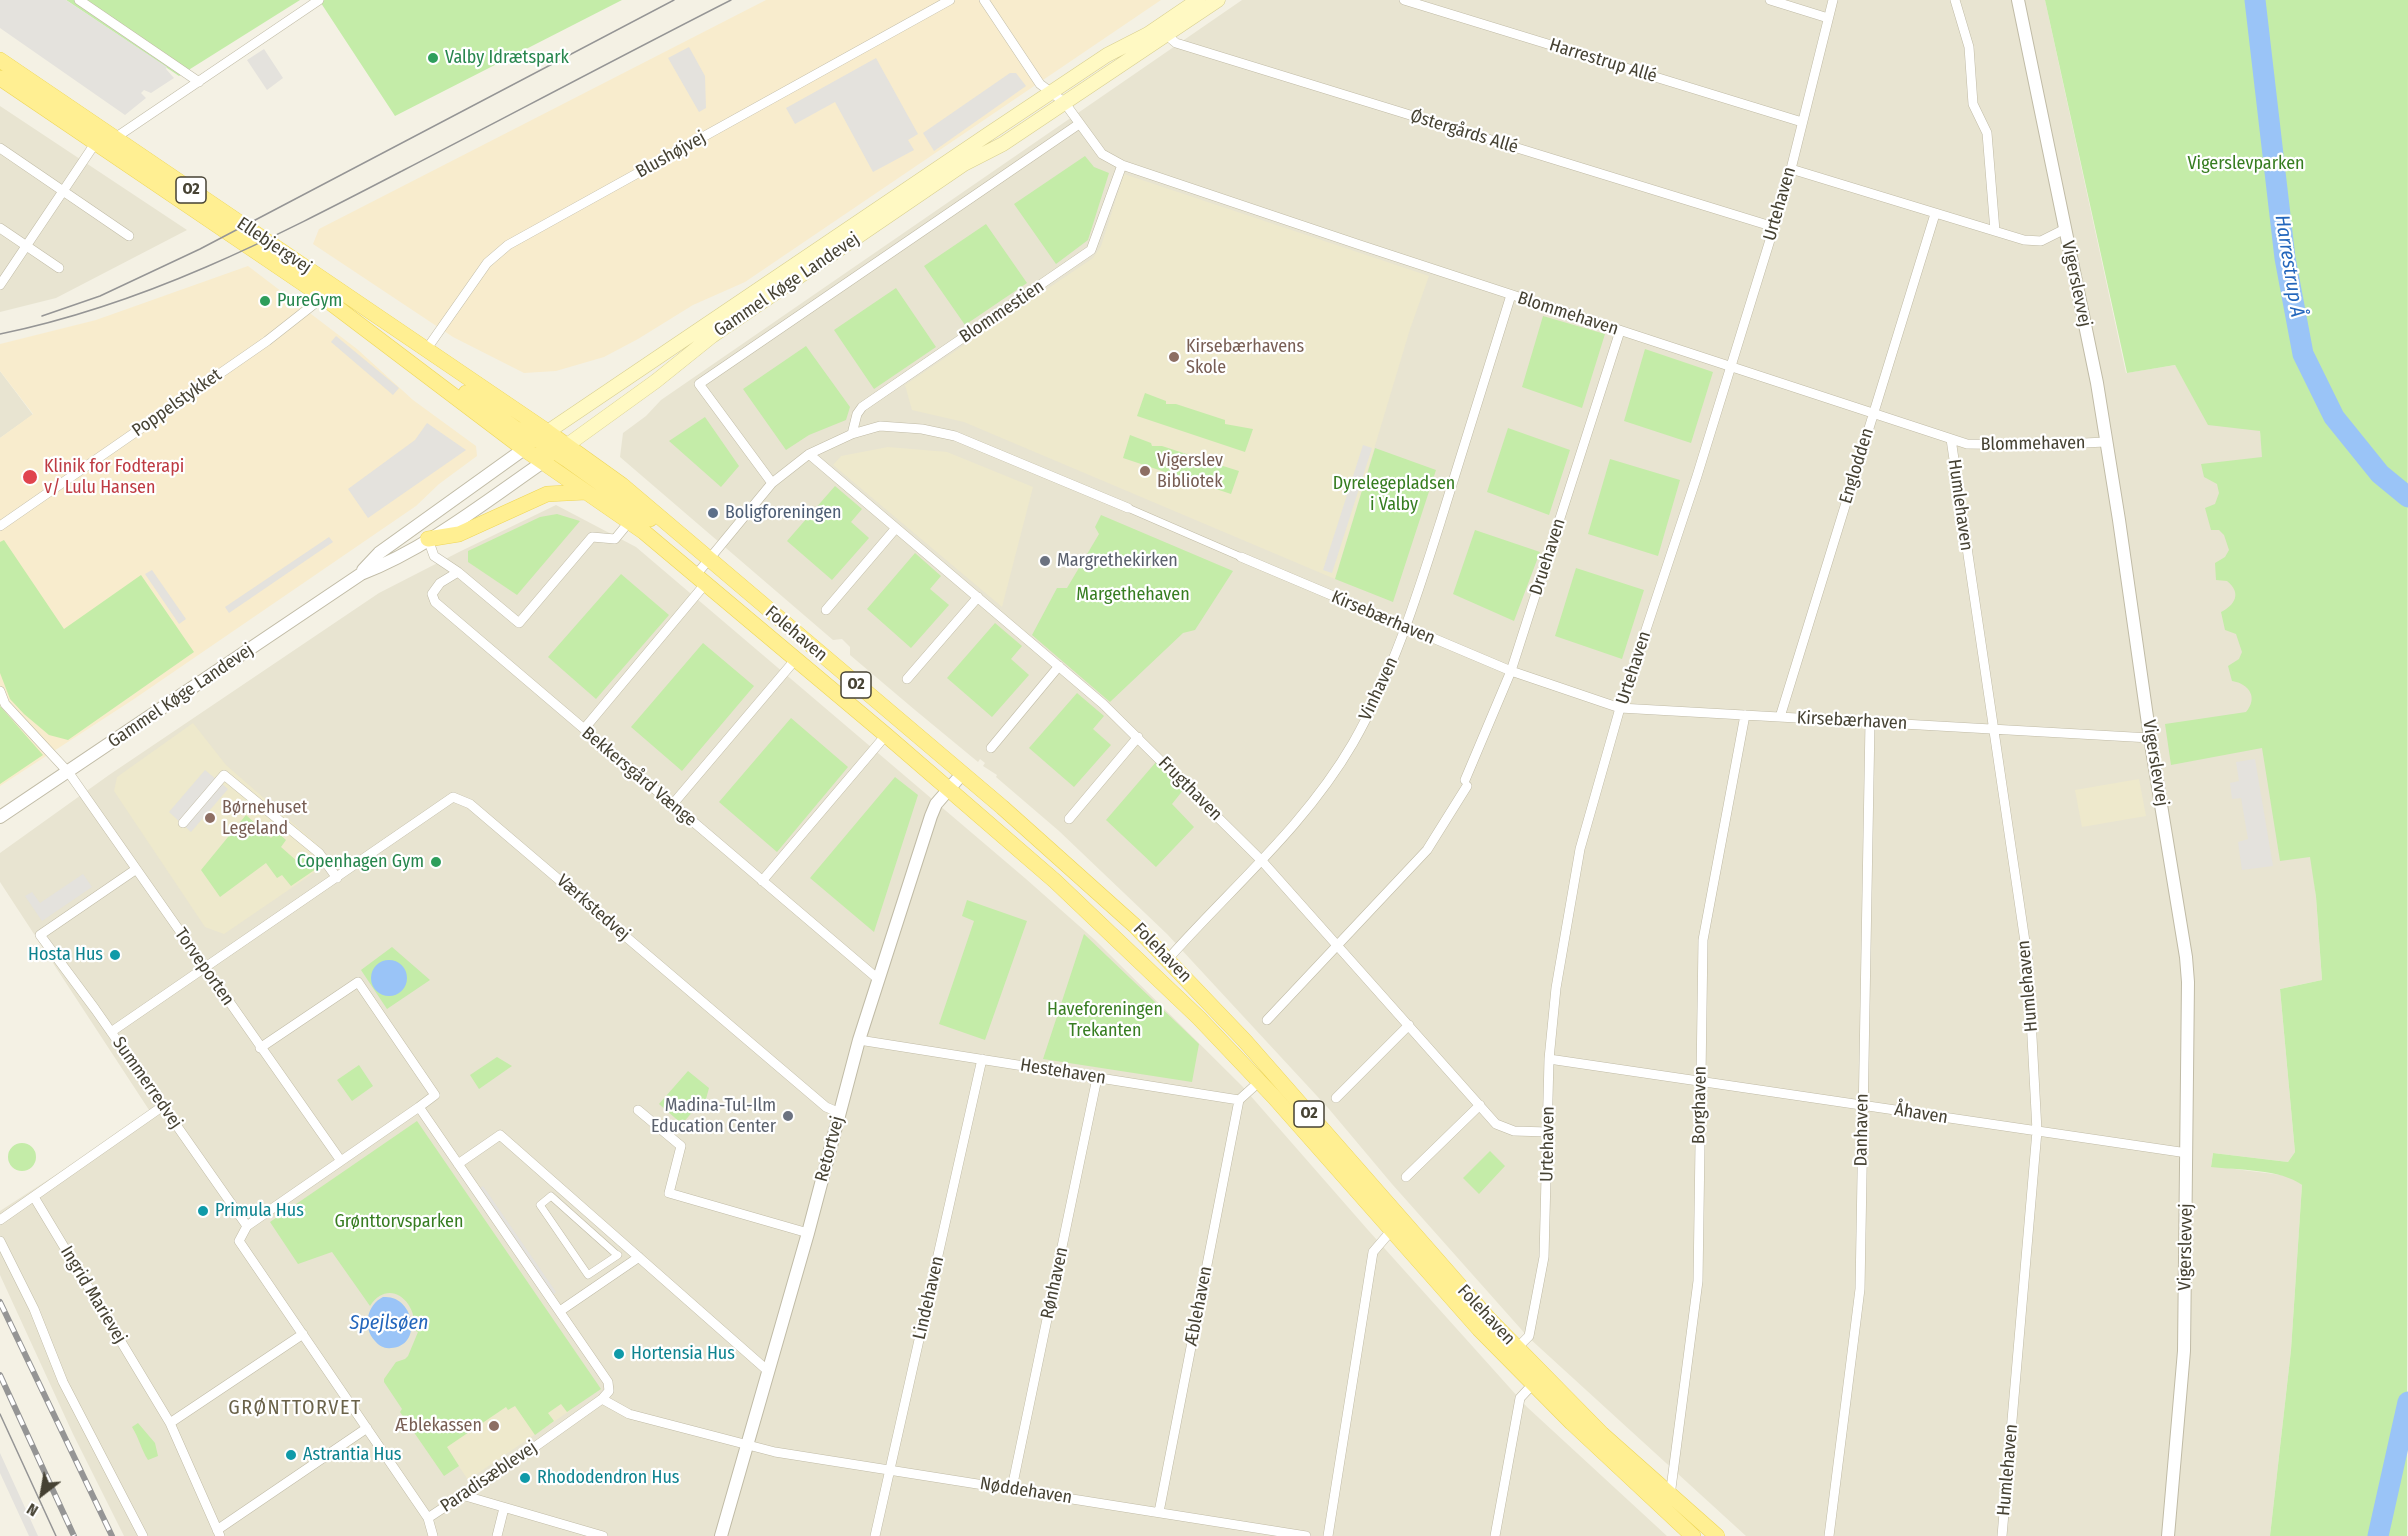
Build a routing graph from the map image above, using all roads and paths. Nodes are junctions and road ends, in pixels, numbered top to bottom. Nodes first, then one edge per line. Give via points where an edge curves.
1 (79, 0) edge
2 (319, 0) edge
3 (950, 0) edge
4 (984, 0) edge
5 (1198, 0) edge
6 (1218, 0) edge
7 (1404, 0) edge
8 (1770, 0) edge
9 (1833, 0) edge
10 (1955, 0) edge
11 (2018, 0) edge
12 (1828, 18) junction
13 (1163, 32) junction
14 (0, 60) edge
15 (0, 78) edge
16 (199, 82) junction
17 (1053, 92) junction
18 (1064, 102) junction
19 (1802, 122) junction
20 (1079, 124) junction
21 (115, 138) junction
22 (96, 142) junction
23 (0, 148) edge
24 (1122, 165) junction
25 (1791, 169) junction
26 (64, 192) junction
27 (1935, 214) junction
28 (1774, 227) junction
29 (0, 228) edge
30 (2065, 229) junction
31 (1995, 231) junction
32 (129, 236) dead end
33 (27, 247) junction
34 (59, 268) dead end
35 (0, 285) edge
36 (1511, 295) junction
37 (323, 297) junction
38 (1620, 331) junction
39 (426, 350) junction
40 (1729, 366) junction
41 (1873, 414) junction
42 (852, 434) junction
43 (1951, 439) junction
44 (536, 440) junction
45 (2105, 442) junction
46 (562, 449) junction
47 (809, 454) junction
48 (543, 462) junction
49 (772, 483) junction
50 (586, 492) junction
51 (1128, 508) joint
52 (629, 522) junction
53 (0, 526) edge
54 (896, 528) junction
55 (428, 539) junction
56 (1241, 557) joint
57 (709, 559) junction
58 (458, 572) junction
59 (361, 573) junction
60 (701, 579) junction
61 (978, 597) junction
62 (826, 610) dead end
63 (1407, 629) junction
64 (795, 660) junction
65 (1059, 666) junction
66 (1511, 671) junction
67 (907, 679) dead end
68 (0, 691) edge
69 (1620, 708) junction
70 (1745, 715) junction
71 (1780, 717) junction
72 (1870, 722) junction
73 (584, 729) junction
74 (1994, 729) junction
75 (886, 735) junction
76 (1138, 737) junction
77 (2150, 738) junction
78 (990, 748) dead end
79 (69, 773) junction
80 (962, 774) junction
81 (949, 790) junction
82 (672, 805) junction
83 (0, 818) edge
84 (1069, 819) dead end
85 (183, 823) dead end
86 (1262, 861) junction
87 (135, 870) junction
88 (337, 878) junction
89 (762, 881) junction
90 (1337, 945) junction
91 (1168, 958) junction
92 (204, 968) junction
93 (878, 979) junction
94 (1267, 1020) dead end
95 (1409, 1025) junction
96 (111, 1032) junction
97 (860, 1040) junction
98 (260, 1048) junction
99 (982, 1059) junction
100 (1548, 1059) junction
101 (1098, 1078) junction
102 (1700, 1080) junction
103 (1260, 1081) junction
104 (1336, 1098) dead end
105 (1239, 1100) junction
106 (1480, 1105) junction
107 (1863, 1105) junction
108 (163, 1106) junction
109 (419, 1107) junction
110 (638, 1110) dead end
111 (840, 1113) junction
112 (2037, 1131) junction
113 (1548, 1132) junction
114 (2187, 1153) junction
115 (340, 1161) junction
116 (458, 1164) junction
117 (1406, 1176) dead end
118 (34, 1197) junction
119 (0, 1220) edge
120 (247, 1226) junction
121 (1391, 1231) junction
122 (808, 1233) junction
123 (0, 1240) edge
124 (639, 1257) junction
125 (588, 1275) joint
126 (560, 1311) junction
127 (303, 1334) junction
128 (1516, 1348) junction
129 (768, 1371) junction
130 (1533, 1384) junction
131 (602, 1399) junction
132 (170, 1423) junction
133 (367, 1428) junction
134 (747, 1445) junction
135 (890, 1470) junction
136 (1012, 1488) junction
137 (462, 1495) junction
138 (1670, 1496) junction
139 (504, 1508) junction
140 (1159, 1512) junction
141 (428, 1518) junction
142 (219, 1533) edge
143 (143, 1536) edge
144 (433, 1536) edge
145 (497, 1536) edge
146 (603, 1536) edge
147 (721, 1536) edge
148 (875, 1536) edge
149 (1306, 1536) edge
150 (1328, 1536) edge
151 (1495, 1536) edge
152 (1693, 1536) edge
153 (1717, 1536) edge
154 (1829, 1536) edge
155 (2002, 1536) edge
156 (2168, 1536) edge

1 - 16 street
2 - 16 street
3 - 39 street, Blushøjvej via 508,245 487,263
4 - 17 street via 1040,84
5 - 13 main road, Gammel Køge Landevej
6 - 13 main road, Gammel Køge Landevej
7 - 19 street, Harrestrup Allé
8 - 12 street
9 - 12 street, Urtehaven
10 - 31 street via 1969,46 1973,104 1987,133
11 - 30 street, Vigerslevvej
12 - 19 street, Urtehaven
13 - 17 main road, Gammel Køge Landevej via 1107,55
13 - 18 main road, Gammel Køge Landevej
13 - 28 street, Østergårds Allé via 1176,43
14 - 21 main road, Ellebjergvej / O2
15 - 22 main road, Ellebjergvej / O2
16 - 21 street
17 - 18 street
17 - 44 main road, Gammel Køge Landevej
18 - 20 street, Blommehaven
18 - 46 main road, Gammel Køge Landevej via 1003,144 963,164 712,336
19 - 25 street, Urtehaven
20 - 24 street, Blommehaven via 1102,154
20 - 49 street, Gammel Køge Landevej via 699,384
21 - 39 main road, Ellebjergvej / O2
22 - 26 street
22 - 37 main road, Ellebjergvej / O2
23 - 26 street
24 - 36 street, Blommehaven
24 - 42 street, Blommestien via 1091,250 862,407
25 - 27 street
25 - 28 street, Urtehaven
26 - 32 street
26 - 33 street
27 - 31 street
27 - 41 street, Englodden
28 - 40 street, Urtehaven
29 - 33 street
30 - 31 street via 2041,241
30 - 45 street, Vigerslevvej via 2097,383
33 - 34 street
33 - 35 street
36 - 38 street, Blommehaven
36 - 63 street, Vinhaven
37 - 44 main road, Ellebjergvej / O2
37 - 53 street, Poppelstykket
38 - 40 street, Blommehaven
38 - 66 street, Druehaven
39 - 44 main road, Ellebjergvej / O2
40 - 41 street, Blommehaven
40 - 69 street, Urtehaven
41 - 43 street, Blommehaven
41 - 71 street, Englodden
42 - 47 street, Kirsebærhaven
42 - 51 street, Kirsebærhaven via 880,426 955,436
43 - 45 street, Blommehaven via 1967,444 2043,446
43 - 74 street, Humlehaven
44 - 46 main road
44 - 46 main road, Folehaven / O2
44 - 48 main road, Folehaven / O2
44 - 59 street, Gammel Køge Landevej via 379,553
45 - 77 street, Vigerslevvej
46 - 48 main road, Gammel Køge Landevej
46 - 57 main road, Folehaven / O2 via 622,485
47 - 49 street, Kirsebærhaven
47 - 54 street, Frugthaven
48 - 50 main road, Folehaven / O2
48 - 55 street, Gammel Køge Landevej
49 - 57 street, Kirsebærhaven
50 - 52 main road, Folehaven / O2
50 - 55 main road via 547,494 459,534
51 - 56 street, Kirsebærhaven
52 - 58 street via 615,539 592,537 519,623
52 - 60 main road, Folehaven / O2
54 - 61 street, Frugthaven
54 - 62 street, Folehaven
55 - 58 street via 434,556
55 - 59 street, Gammel Køge Landevej via 388,563
56 - 63 street, Kirsebærhaven
57 - 60 street, Kirsebærhaven
57 - 80 main road, Folehaven / O2
58 - 73 street, Bekkersgård Vænge via 440,583 432,594 435,602
59 - 79 street, Gammel Køge Landevej
60 - 64 main road, Folehaven / O2
60 - 73 street
61 - 65 street, Frugthaven
61 - 67 street
63 - 66 street, Kirsebærhaven
63 - 86 street, Vinhaven via 1353,744 1300,818
64 - 75 main road, Folehaven / O2
64 - 82 street, Folehaven
65 - 76 street, Frugthaven
65 - 78 street
66 - 69 street, Kirsebærhaven
66 - 90 street, Druehaven via 1466,783 1427,850
68 - 79 street, Torveporten via 5,704
69 - 70 street, Kirsebærhaven
69 - 100 street, Urtehaven via 1581,849
70 - 71 street, Kirsebærhaven
70 - 102 street, Borghaven via 1703,940
71 - 72 street, Kirsebærhaven
72 - 74 street, Kirsebærhaven
72 - 107 street, Danhaven
73 - 82 street, Bekkersgård Vænge
74 - 77 street, Kirsebærhaven
74 - 112 street, Humlehaven via 2028,962
75 - 81 main road, Folehaven / O2
75 - 89 street
76 - 84 street
76 - 86 street, Frugthaven
77 - 114 street, Vigerslevvej via 2186,957
79 - 83 street, Gammel Køge Landevej
79 - 87 street, Torveporten
80 - 81 street, Retortvej
80 - 91 main road, Folehaven / O2 via 1093,886
81 - 93 street, Retortvej via 931,816
81 - 103 main road, Folehaven / O2 via 1120,941
82 - 89 street, Bekkersgård Vænge
85 - 88 street via 224,775 319,853
86 - 90 street, Frugthaven
86 - 91 street, Vinhaven
87 - 92 street, Torveporten
87 - 96 street via 40,935
88 - 92 street, Værkstedvej
88 - 111 street, Værkstedvej via 453,797 470,804 826,1107
89 - 93 street, Bekkersgård Vænge
90 - 94 street, Druehaven
90 - 95 street, Frugthaven
91 - 128 main road, Folehaven / O2
92 - 96 street, Summerredvej
92 - 98 street, Torveporten
93 - 97 street, Retortvej
95 - 104 street
95 - 106 street, Frugthaven
96 - 108 street, Summerredvej
97 - 99 street, Hestehaven
97 - 111 street, Retortvej
98 - 109 street via 358,982 435,1095
98 - 115 street, Torveporten
99 - 101 street, Hestehaven
99 - 135 street, Lindehaven
100 - 102 street, Åhaven
100 - 113 street, Urtehaven
101 - 105 street, Hestehaven
101 - 136 street, Rønhaven
102 - 107 street, Åhaven
102 - 138 street, Borghaven via 1698,1281
103 - 105 street
103 - 121 main road, Folehaven / O2
105 - 140 street, Æblehaven
106 - 113 street, Frugthaven via 1504,1128
106 - 117 street
107 - 112 street, Åhaven
107 - 154 street, Danhaven via 1860,1289
108 - 118 street
108 - 120 street, Summerredvej
109 - 115 street
109 - 116 street
110 - 122 street via 681,1146 669,1193
111 - 122 street, Retortvej
112 - 114 street, Åhaven
112 - 155 street, Humlehaven
113 - 128 street, Urtehaven via 1544,1257 1529,1336
114 - 156 street, Vigerslevvej via 2184,1351
115 - 120 street
116 - 124 street via 500,1135
116 - 126 street
118 - 119 street
118 - 132 street, Ingrid Marievej
120 - 127 street, Paradisæblevej via 239,1241
121 - 130 main road, Folehaven / O2
121 - 150 street via 1372,1252
122 - 129 street, Retortvej
123 - 143 street via 34,1309 63,1382
124 - 126 street
124 - 129 street
125 - 125 street via 618,1255 551,1196 540,1205
126 - 131 street via 608,1382 609,1391
127 - 132 street
127 - 133 street, Paradisæblevej
128 - 138 main road, Folehaven / O2
129 - 134 street, Retortvej
130 - 151 street via 1520,1398
130 - 152 main road, Folehaven / O2
131 - 134 street, Nøddehaven via 629,1414
131 - 137 street, Paradisæblevej
132 - 142 street, Ingrid Marievej
133 - 141 street, Paradisæblevej
133 - 142 street
134 - 135 street, Nøddehaven
134 - 147 street, Retortvej
135 - 136 street, Nøddehaven
135 - 148 street, Lindehaven
136 - 140 street, Nøddehaven
137 - 139 street
137 - 141 street, Paradisæblevej
138 - 153 main road, Folehaven / O2
139 - 145 street
139 - 146 street
140 - 149 street, Nøddehaven
141 - 144 street

